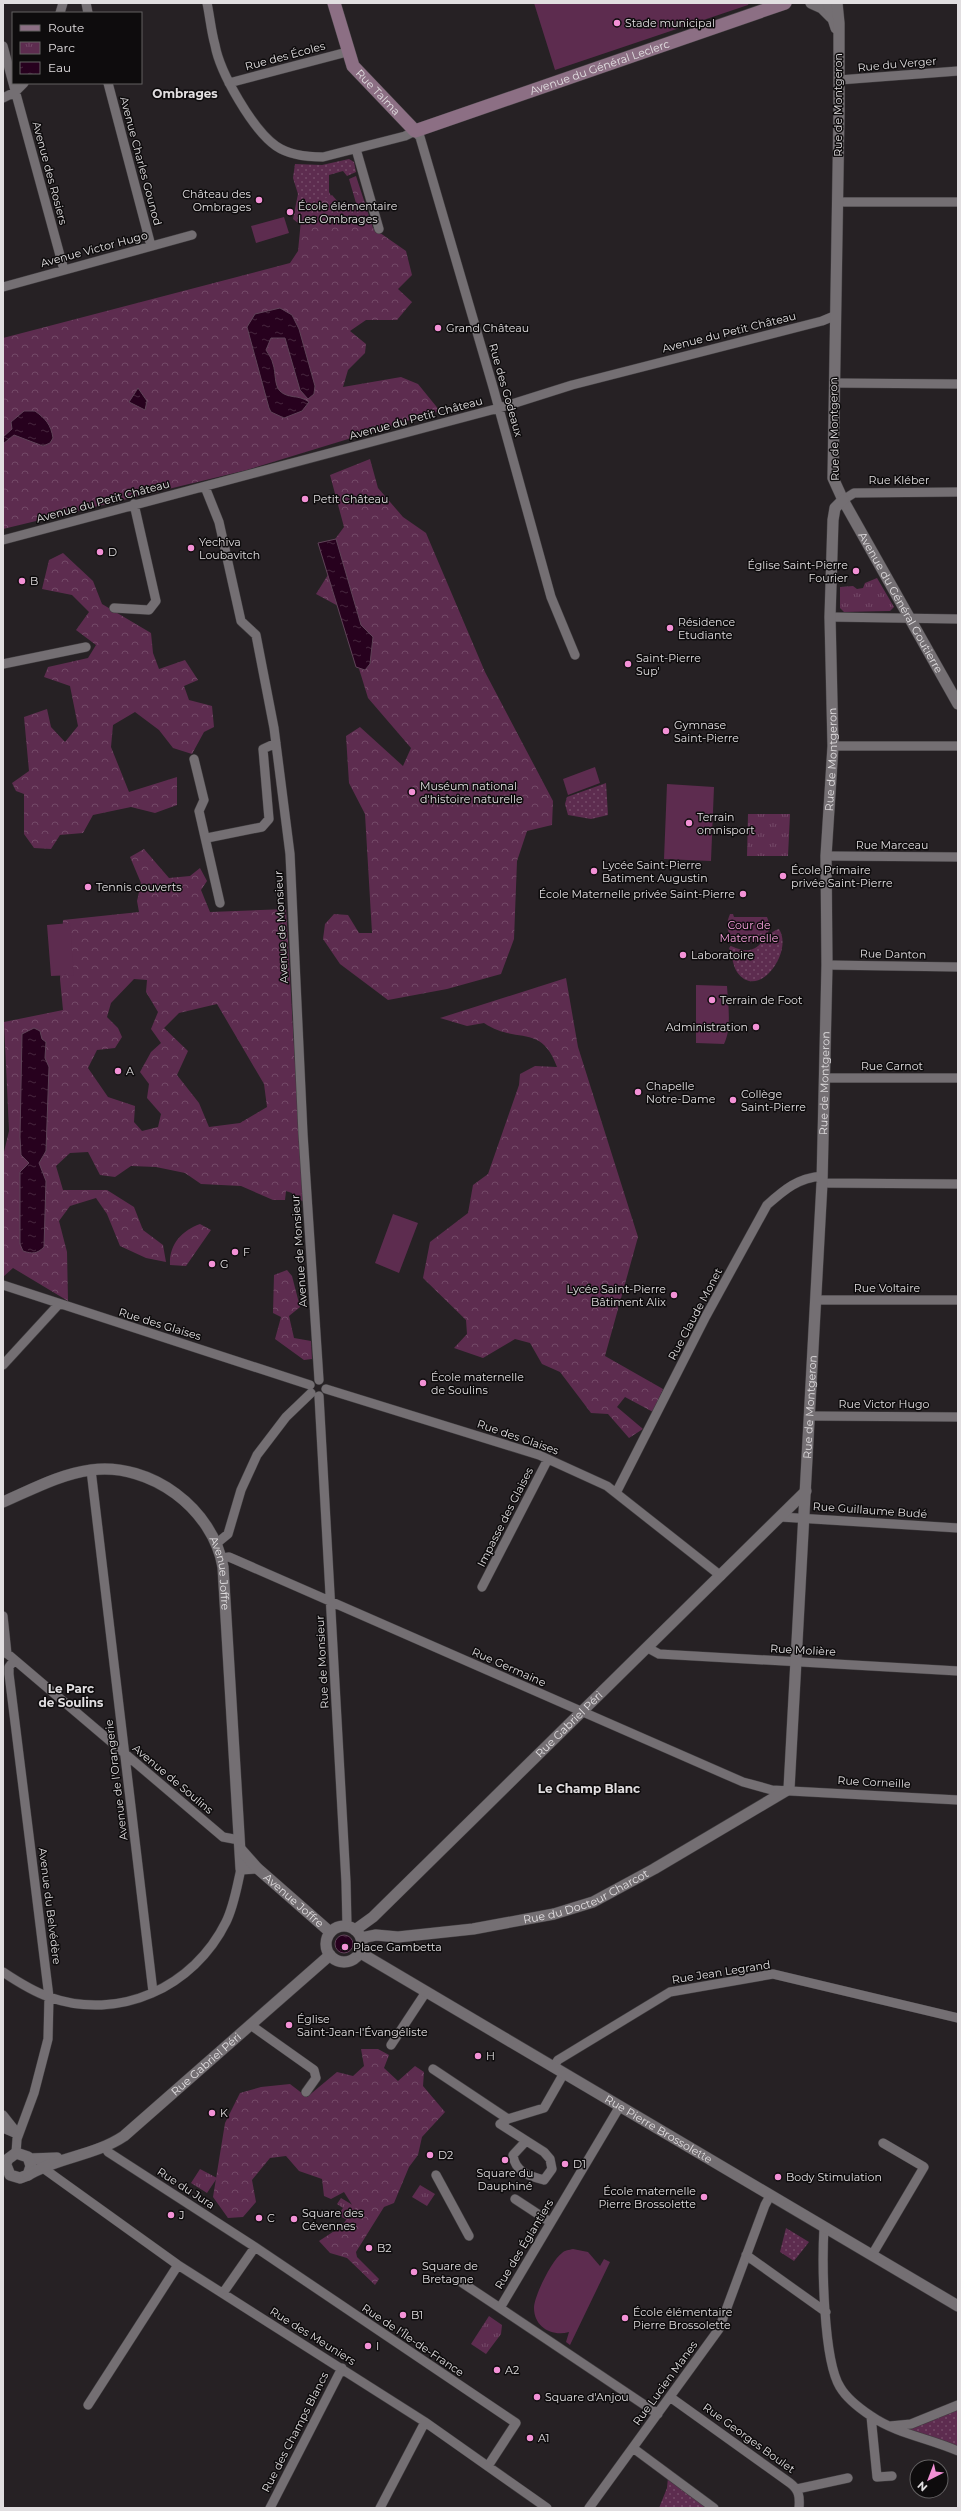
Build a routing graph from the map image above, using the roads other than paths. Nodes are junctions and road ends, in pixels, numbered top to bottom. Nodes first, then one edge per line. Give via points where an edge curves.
1 (207, 3) edge
2 (334, 3) edge
3 (785, 3) edge
4 (811, 3) edge
5 (828, 3) edge
6 (837, 3) edge
7 (762, 7) edge
8 (832, 19) junction
9 (838, 33) junction
10 (3, 46) edge
11 (347, 52) junction
12 (958, 70) edge
13 (12, 79) edge
14 (839, 80) junction
15 (229, 83) junction
16 (108, 84) edge
17 (14, 86) edge
18 (3, 98) edge
19 (415, 131) junction
20 (356, 149) junction
21 (837, 202) junction
22 (958, 202) edge
23 (379, 229) dead end
24 (192, 235) dead end
25 (151, 246) junction
26 (64, 270) junction
27 (3, 286) edge
28 (834, 316) junction
29 (834, 383) junction
30 (958, 384) edge
31 (499, 408) junction
32 (205, 488) junction
33 (958, 492) edge
34 (843, 500) junction
35 (134, 504) junction
36 (3, 540) edge
37 (114, 608) dead end
38 (830, 617) junction
39 (910, 618) junction
40 (958, 619) edge
41 (86, 647) dead end
42 (575, 656) dead end
43 (3, 664) edge
44 (958, 704) edge
45 (276, 743) junction
46 (833, 746) junction
47 (958, 746) edge
48 (194, 759) dead end
49 (207, 838) junction
50 (826, 856) junction
51 (958, 857) edge
52 (220, 903) dead end
53 (828, 965) junction
54 (958, 967) edge
55 (826, 1078) junction
56 (958, 1078) edge
57 (822, 1179) junction
58 (958, 1184) edge
59 (3, 1286) edge
60 (816, 1300) junction
61 (958, 1300) edge
62 (59, 1304) junction
63 (3, 1364) edge
64 (316, 1391) junction
65 (810, 1416) junction
66 (958, 1416) edge
67 (548, 1459) junction
68 (91, 1470) junction
69 (806, 1491) junction
70 (616, 1493) junction
71 (3, 1502) edge
72 (781, 1517) junction
73 (805, 1518) junction
74 (958, 1528) edge
75 (217, 1543) junction
76 (222, 1558) junction
77 (721, 1576) junction
78 (482, 1587) dead end
79 (330, 1601) junction
80 (3, 1616) edge
81 (648, 1648) junction
82 (8, 1655) edge
83 (797, 1662) junction
84 (958, 1671) edge
85 (582, 1712) junction
86 (125, 1755) junction
87 (789, 1789) junction
88 (958, 1800) edge
89 (240, 1845) junction
90 (257, 1868) junction
91 (241, 1869) junction
92 (330, 1932) junction
93 (354, 1932) junction
94 (359, 1952) junction
95 (330, 1955) junction
96 (3, 1972) edge
97 (154, 1992) junction
98 (426, 1992) junction
99 (49, 1997) junction
100 (958, 2018) edge
101 (252, 2026) junction
102 (391, 2045) dead end
103 (554, 2066) junction
104 (433, 2069) dead end
105 (564, 2073) junction
106 (306, 2092) dead end
107 (620, 2106) junction
108 (3, 2115) edge
109 (508, 2119) junction
110 (3, 2128) edge
111 (18, 2134) junction
112 (526, 2141) junction
113 (883, 2143) dead end
114 (105, 2147) junction
115 (16, 2153) junction
116 (29, 2159) junction
117 (47, 2164) junction
118 (5, 2168) edge
119 (28, 2175) junction
120 (436, 2176) dead end
121 (8, 2179) edge
122 (770, 2196) junction
123 (515, 2199) dead end
124 (550, 2222) junction
125 (824, 2228) junction
126 (469, 2236) dead end
127 (255, 2247) junction
128 (746, 2255) junction
129 (872, 2255) junction
130 (178, 2265) junction
131 (461, 2282) dead end
132 (223, 2293) junction
133 (958, 2306) edge
134 (500, 2308) junction
135 (826, 2312) junction
136 (342, 2368) junction
137 (670, 2397) junction
138 (88, 2405) dead end
139 (958, 2405) edge
140 (658, 2414) junction
141 (871, 2416) junction
142 (425, 2422) junction
143 (888, 2426) junction
144 (633, 2448) junction
145 (958, 2451) edge
146 (488, 2466) junction
147 (892, 2476) dead end
148 (848, 2478) dead end
149 (797, 2488) junction
150 (270, 2508) edge
151 (380, 2508) edge
152 (547, 2508) edge
153 (589, 2508) edge
154 (714, 2508) edge
155 (798, 2508) edge

1 - 15 street via 215,46
2 - 11 main road, Rue Talma
3 - 7 main road, Avenue du Général Leclerc
4 - 8 street, Rue de Montgeron via 822,8
5 - 8 street, Rue de Montgeron
6 - 9 street, Rue de Montgeron
7 - 19 main road, Avenue du Général Leclerc
8 - 9 street, Rue de Montgeron
9 - 14 street, Rue de Montgeron
10 - 13 street, Avenue des Rosiers
11 - 15 street, Rue des Écoles
11 - 19 main road, Rue Talma via 362,79
12 - 14 street, Rue du Verger
14 - 21 street, Rue de Montgeron
15 - 20 street via 268,140 278,147 311,157 323,157
16 - 25 street, Avenue Charles Gounod
17 - 18 street
17 - 26 street, Avenue des Rosiers
19 - 20 street
19 - 31 street, Rue des Godeaux via 424,147
20 - 23 street
21 - 22 street
21 - 28 street, Rue de Montgeron
24 - 25 street, Avenue Victor Hugo
25 - 26 street, Avenue Victor Hugo
26 - 27 street, Avenue Victor Hugo
28 - 29 street, Rue de Montgeron
28 - 31 street, Avenue du Petit Château via 822,322 572,385
29 - 30 street
29 - 34 street, Rue de Montgeron via 833,478
31 - 32 street, Avenue du Petit Château
31 - 42 street, Rue des Godeaux via 551,598
32 - 35 street, Avenue du Petit Château
32 - 45 street, Avenue de Monsieur via 219,522 241,621 256,635
33 - 34 street, Rue Kléber via 854,493
34 - 38 street, Rue de Montgeron via 833,514
34 - 39 street, Avenue du Général Goutierre
35 - 36 street, Avenue du Petit Château
35 - 37 street via 156,601 149,610
38 - 39 street
38 - 46 street, Rue de Montgeron
39 - 40 street
39 - 44 street, Avenue du Général Goutierre
41 - 43 street
45 - 49 street via 263,749 269,819 262,827
45 - 64 street, Avenue de Monsieur via 290,854 303,1134 319,1380 323,1382
46 - 47 street
46 - 50 street, Rue de Montgeron
48 - 49 street via 204,800 199,811
49 - 52 street
50 - 51 street, Rue Marceau
50 - 53 street, Rue de Montgeron
53 - 54 street, Rue Danton
53 - 55 street, Rue de Montgeron
55 - 56 street, Rue Carnot
55 - 57 street, Rue de Montgeron
57 - 58 street, Rue Claude Monet
57 - 60 street, Rue de Montgeron
57 - 70 street, Rue Claude Monet via 806,1177 783,1191 767,1205 706,1316
59 - 62 street, Rue des Glaises
60 - 61 street, Rue Voltaire
60 - 65 street, Rue de Montgeron
62 - 63 street
62 - 64 street, Rue des Glaises
64 - 67 street, Rue des Glaises
64 - 75 street via 286,1417 257,1455 241,1490 228,1534
64 - 79 street, Rue de Monsieur
65 - 66 street, Rue Victor Hugo
65 - 69 street, Rue de Montgeron
67 - 70 street, Rue des Glaises
67 - 78 street, Impasse des Glaises
68 - 71 street, Avenue Joffre via 67,1475
68 - 75 street, Avenue Joffre via 105,1469 135,1474 168,1488 195,1510
68 - 86 street, Avenue de l'Orangerie
69 - 72 street
69 - 73 street, Rue de Montgeron
70 - 77 street, Rue des Glaises
72 - 73 street, Rue Guillaume Budé
72 - 77 street, Rue Gabriel Péri
73 - 74 street, Rue Guillaume Budé
73 - 83 street, Rue de Montgeron
75 - 76 street, Avenue Joffre
76 - 79 street, Rue Germaine via 229,1557
76 - 89 street, Avenue Joffre
77 - 81 street, Rue Gabriel Péri
79 - 85 street, Rue Germaine
79 - 93 street, Rue de Monsieur via 347,1886
80 - 82 street, Avenue du Belvédère
81 - 83 street, Rue Molière via 659,1654
81 - 85 street, Rue Gabriel Péri
82 - 86 street, Avenue de Soulins
82 - 99 street, Avenue du Belvédère
83 - 84 street, Rue Molière
83 - 87 street, Rue de Montgeron
85 - 87 street, Rue Germaine via 734,1779 772,1790
85 - 93 street, Rue Gabriel Péri via 373,1917
86 - 89 street, Avenue de Soulins via 223,1837
86 - 97 street, Avenue de l'Orangerie
87 - 88 street, Rue Corneille
87 - 93 street, Rue du Docteur Charcot via 593,1902 554,1914 473,1929 398,1936
89 - 90 street, Avenue Joffre
89 - 91 street, Avenue Joffre
90 - 91 street, Avenue Joffre
90 - 92 street, Avenue Joffre
91 - 97 street via 227,1920 206,1954 191,1970
92 - 93 street via 338,1927
92 - 95 street via 326,1941
93 - 94 street
94 - 95 street via 348,1961 338,1960
94 - 98 street, Rue Pierre Brossolette
95 - 101 street, Rue Gabriel Péri
96 - 99 street via 26,1987
97 - 99 street via 138,1999 113,2004 86,2004
98 - 102 street
98 - 103 street, Rue Pierre Brossolette
99 - 111 street, Avenue du Belvédère via 48,2038 34,2092
100 - 103 street, Rue Jean Legrand via 774,1974 670,1992 558,2060
101 - 106 street via 314,2070 316,2078
101 - 114 street, Rue Gabriel Péri via 137,2125
103 - 105 street, Rue Pierre Brossolette
104 - 109 street
105 - 107 street, Rue Pierre Brossolette
105 - 109 street via 544,2108
107 - 122 street, Rue Pierre Brossolette
107 - 124 street, Rue des Églantiers
108 - 111 street
109 - 112 street via 500,2124
110 - 111 street
111 - 115 street, Avenue du Belvédère
112 - 112 street via 550,2159 552,2169 544,2180 525,2174 518,2169 514,2161 514,2155
113 - 129 street via 924,2168
114 - 117 street, Rue Gabriel Péri
114 - 127 street, Rue du Jura via 108,2152
115 - 116 street via 24,2154
115 - 118 street via 8,2159
116 - 117 street, Rue Gabriel Péri
116 - 119 street via 31,2166
117 - 119 street, Rue Gabriel Péri
117 - 130 street, Rue des Meuniers via 67,2183
118 - 121 street
119 - 121 street
120 - 126 street
122 - 125 street, Rue Pierre Brossolette
122 - 128 street, Rue Lucien Manes
123 - 124 street
124 - 134 street, Rue des Églantiers
125 - 129 street, Rue Pierre Brossolette
125 - 135 street via 822,2254
127 - 132 street
127 - 146 street, Rue de l'Île-de-France via 516,2423
128 - 135 street
128 - 137 street, Rue Lucien Manes via 719,2329
129 - 133 street, Rue Pierre Brossolette
130 - 132 street, Rue des Meuniers
130 - 138 street
131 - 134 street
132 - 136 street, Rue des Meuniers
134 - 140 street
135 - 141 street via 832,2366 839,2386 852,2402
136 - 142 street, Rue des Meuniers
136 - 150 street, Rue des Champs Blancs
137 - 140 street, Rue Lucien Manes
137 - 149 street, Rue Georges Boulet
139 - 143 street via 911,2424
140 - 144 street, Rue Lucien Manes
141 - 143 street
141 - 147 street via 877,2477
142 - 146 street, Rue des Meuniers
142 - 151 street
143 - 145 street
144 - 153 street, Rue Lucien Manes
144 - 154 street
146 - 152 street, Rue des Meuniers
148 - 149 street
149 - 155 street, Rue Georges Boulet via 800,2497

